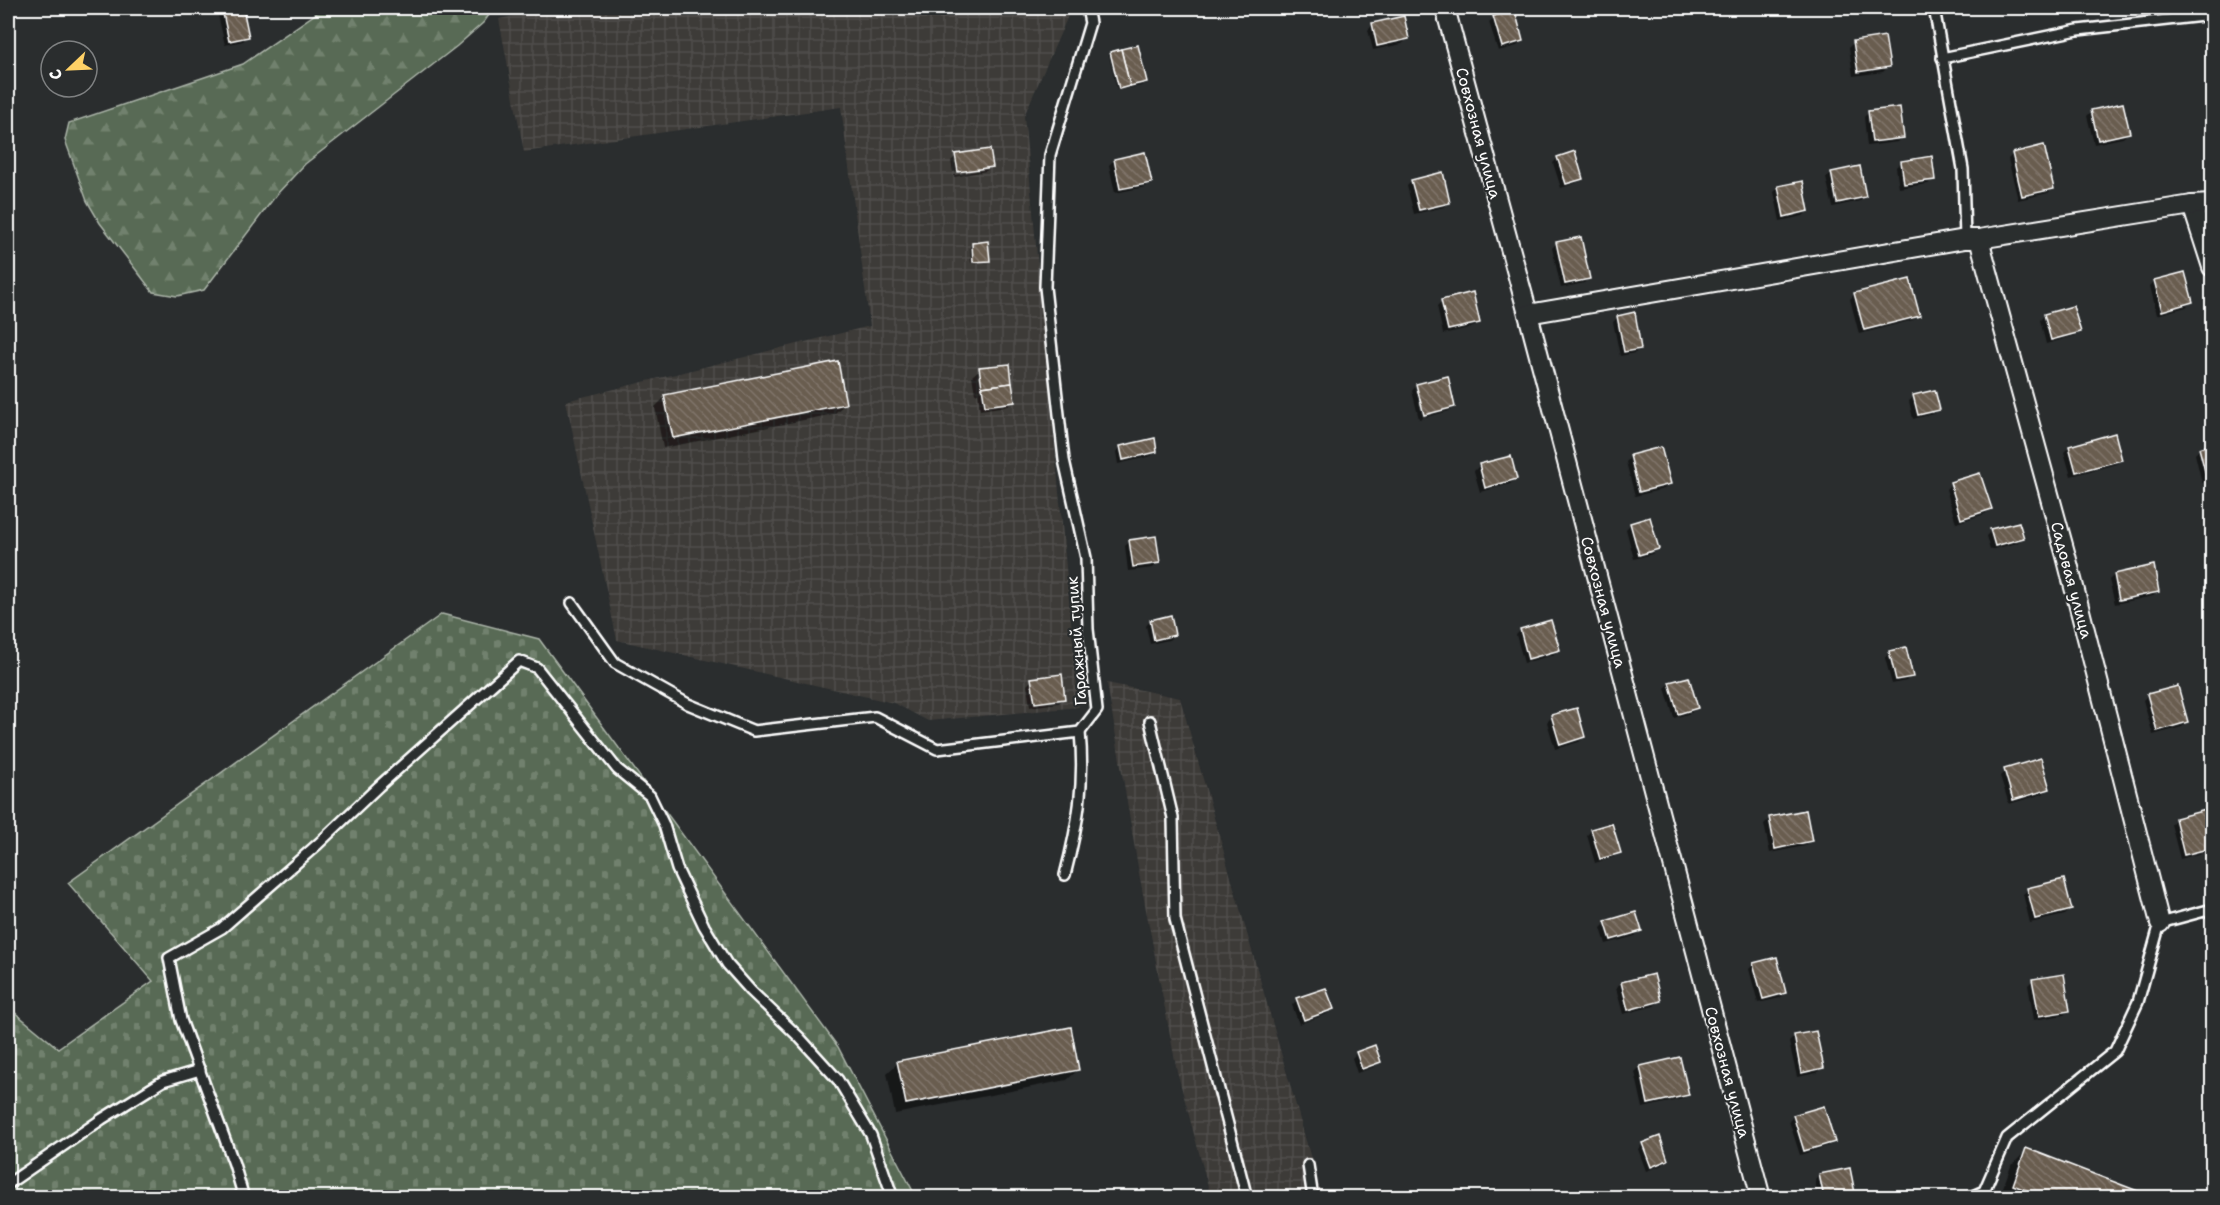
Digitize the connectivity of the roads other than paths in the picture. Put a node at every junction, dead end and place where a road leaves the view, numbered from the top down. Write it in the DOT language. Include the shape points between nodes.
graph roads {
  1 [pos="1087,8"];
  2 [pos="1445,8"];
  3 [pos="1934,8"];
  4 [pos="2212,15"];
  5 [pos="1942,58"];
  6 [pos="2192,204"];
  7 [pos="2212,204"];
  8 [pos="1972,239"];
  9 [pos="2212,267"];
  10 [pos="1528,314"];
  11 [pos="572,603"];
  12 [pos="1150,721"];
  13 [pos="1080,732"];
  14 [pos="1065,875"];
  15 [pos="2212,909"];
  16 [pos="2160,923"];
  17 [pos="200,1070"];
  18 [pos="1308,1165"];
  19 [pos="8,1184"];
  20 [pos="1984,1191"];
  21 [pos="244,1197"];
  22 [pos="893,1197"];
  23 [pos="1247,1197"];
  24 [pos="1313,1197"];
  25 [pos="1761,1197"];
  26 [pos="1968,1197"];
  27 [pos="1997,1197"];
  1 -- 13 [label="lane, Гаражный тупик" via="1090,23 1050,155 1045,287 1064,460 1086,558 1088,629 1097,710"];
  2 -- 10 [label="street, Совхозная улица"];
  3 -- 5 [label="lane"];
  4 -- 5 [label="lane" via="2078,30"];
  5 -- 8 [label="lane"];
  6 -- 7 [label="street"];
  6 -- 8 [label="street"];
  6 -- 9 [label="street"];
  8 -- 10 [label="street"];
  8 -- 16 [label="street, Садовая улица" via="2066,556"];
  10 -- 25 [label="street, Совхозная улица"];
  11 -- 13 [label="lane" via="615,663 688,704 754,731 875,717 937,750"];
  12 -- 23 [label="lane" via="1173,818 1175,919"];
  13 -- 14 [label="lane" via="1083,764 1078,825"];
  15 -- 16 [label="lane"];
  16 -- 20 [label="lane" via="2138,1002 2115,1051 2007,1138"];
  17 -- 19 [label="lane" via="163,1081"];
  17 -- 21 [label="lane"];
  17 -- 22 [label="lane" via="181,1020 169,958 222,928 519,661 537,668 617,769 650,796 664,825 677,869 727,964 838,1080 872,1135"];
  18 -- 24 [label="lane"];
  20 -- 26 [label="lane"];
  20 -- 27 [label="lane"];
}
